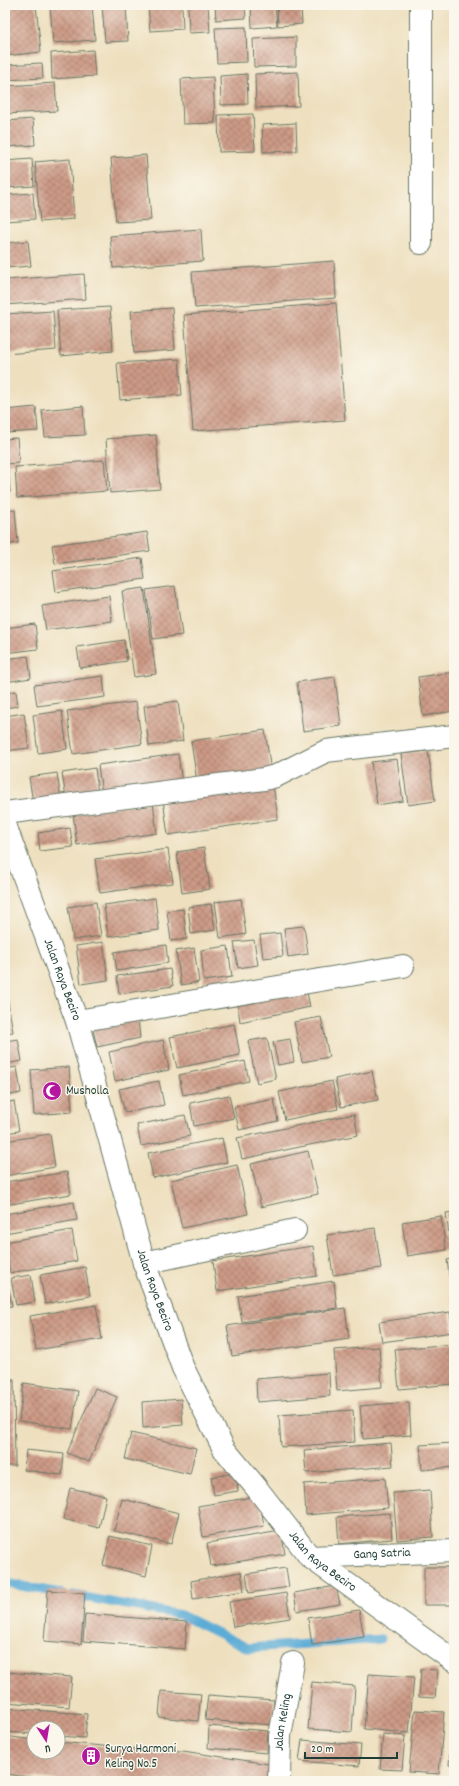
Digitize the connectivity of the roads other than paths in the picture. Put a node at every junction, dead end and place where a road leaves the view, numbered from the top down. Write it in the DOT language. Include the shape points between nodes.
graph roads {
  1 [pos="421,5"];
  2 [pos="421,243"];
  3 [pos="454,736"];
  4 [pos="5,813"];
  5 [pos="5,825"];
  6 [pos="10,852"];
  7 [pos="403,966"];
  8 [pos="77,1021"];
  9 [pos="295,1230"];
  10 [pos="144,1263"];
  11 [pos="454,1551"];
  12 [pos="310,1557"];
  13 [pos="454,1661"];
  14 [pos="293,1663"];
  15 [pos="279,1781"];
  1 -- 2 [label="street"];
  3 -- 4 [label="street" via="329,750 276,776 264,779"];
  5 -- 6 [label="street, Jalan Raya Beciro"];
  6 -- 8 [label="street, Jalan Raya Beciro"];
  7 -- 8 [label="street"];
  8 -- 10 [label="street, Jalan Raya Beciro"];
  9 -- 10 [label="street"];
  10 -- 12 [label="street, Jalan Raya Beciro" via="184,1368 224,1449"];
  11 -- 12 [label="street, Gang Satria"];
  12 -- 13 [label="street, Jalan Raya Beciro"];
  14 -- 15 [label="street, Jalan Keling" via="280,1736"];
}
